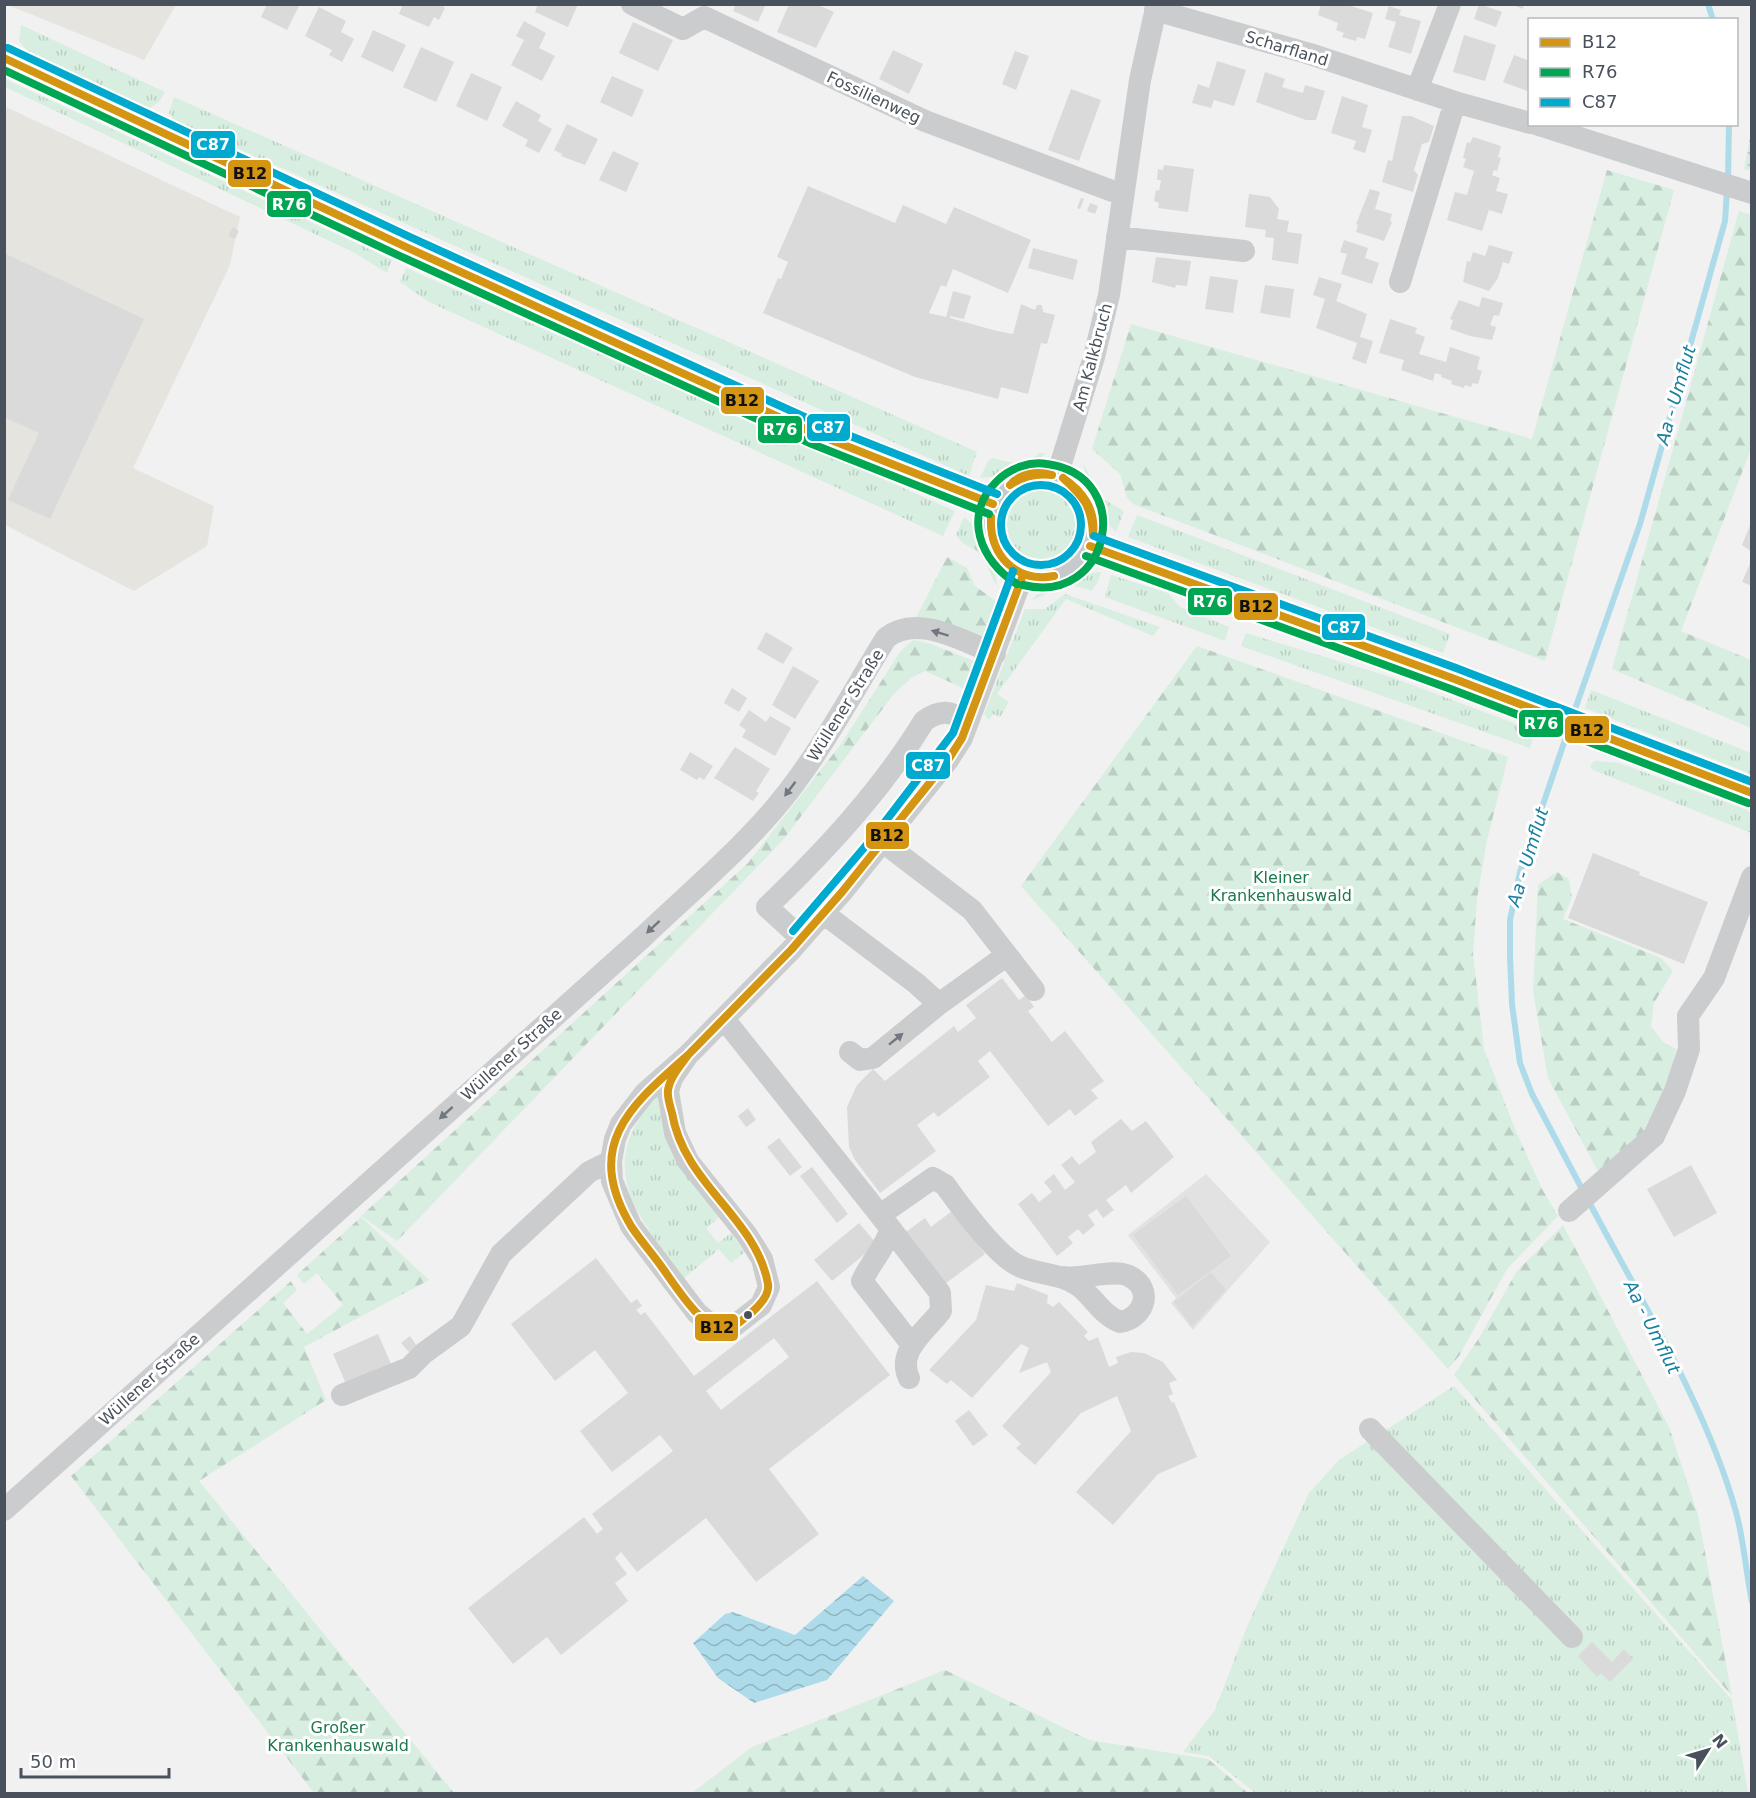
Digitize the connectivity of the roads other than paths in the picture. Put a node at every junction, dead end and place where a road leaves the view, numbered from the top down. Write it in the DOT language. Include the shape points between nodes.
graph roads {
  1 [pos="632,4"];
  2 [pos="1450,4"];
  3 [pos="1156,7"];
  4 [pos="4,58"];
  5 [pos="1417,90"];
  6 [pos="1455,102"];
  7 [pos="1528,122"];
  8 [pos="1542,126"];
  9 [pos="1744,190"];
  10 [pos="1123,195"];
  11 [pos="1117,237"];
  12 [pos="1244,251"];
  13 [pos="1400,282"];
  14 [pos="1057,476"];
  15 [pos="993,504"];
  16 [pos="1090,546"];
  17 [pos="1023,575"];
  18 [pos="995,654"];
  19 [pos="967,721"];
  20 [pos="1752,793"];
  21 [pos="883,842"];
  22 [pos="1752,877"];
  23 [pos="823,913"];
  24 [pos="801,938"];
  25 [pos="1007,955"];
  26 [pos="1034,990"];
  27 [pos="939,1004"];
  28 [pos="724,1019"];
  29 [pos="850,1052"];
  30 [pos="688,1055"];
  31 [pos="611,1161"];
  32 [pos="1572,1208"];
  33 [pos="886,1222"];
  34 [pos="1064,1277"];
  35 [pos="912,1346"];
  36 [pos="909,1378"];
  37 [pos="342,1395"];
  38 [pos="1370,1429"];
  39 [pos="4,1510"];
  40 [pos="1572,1637"];
  1 -- 10 [label="street, Fossilienweg" via="683,28 704,17 925,121"];
  2 -- 5 [label="street"];
  3 -- 5 [label="street, Scharfland"];
  3 -- 10 [label="street, Am Kalkbruch" via="1140,80"];
  4 -- 15 [label="main road" via="805,429"];
  5 -- 6 [label="street, Scharfland"];
  6 -- 7 [label="street, Scharfland"];
  6 -- 13 [label="street"];
  8 -- 9 [label="street"];
  10 -- 11 [label="street, Am Kalkbruch"];
  11 -- 12 [label="street"];
  11 -- 14 [label="street, Am Kalkbruch" via="1109,295 1094,357"];
  14 -- 15 [label="main road" via="1045,473 1021,478 1001,492"];
  14 -- 16 [label="main road" via="1086,498 1093,514"];
  15 -- 17 [label="main road" via="990,539 997,555"];
  16 -- 17 [label="main road" via="1081,560 1055,577"];
  16 -- 20 [label="main road"];
  17 -- 18 [label="street"];
  18 -- 19 [label="street"];
  18 -- 39 [label="street, Wüllener Straße, one-way" via="918,628 896,630 886,638 843,712 793,785 727,858"];
  19 -- 21 [label="street" via="948,760"];
  19 -- 24 [label="street" via="952,712 941,711 924,721 848,822 767,907"];
  21 -- 23 [label="street"];
  21 -- 25 [label="street" via="972,910"];
  22 -- 32 [label="street" via="1714,978 1688,1016 1689,1049 1654,1136"];
  23 -- 24 [label="street"];
  23 -- 27 [label="street"];
  24 -- 28 [label="street"];
  25 -- 26 [label="street"];
  25 -- 27 [label="street"];
  29 -- 27 [label="street, one-way" via="860,1060 873,1058"];
  28 -- 30 [label="street"];
  28 -- 33 [label="street"];
  30 -- 31 [label="street" via="630,1110 615,1139"];
  30 -- 31 [label="street" via="668,1091 675,1133 688,1161 762,1258 769,1287 761,1305 724,1329 714,1327 697,1313 631,1226 612,1181"];
  31 -- 37 [label="street" via="589,1172 501,1254 461,1326 409,1368"];
  33 -- 34 [label="street" via="933,1178 945,1185 1000,1255 1020,1267"];
  33 -- 35 [label="street" via="885,1247 862,1281"];
  33 -- 35 [label="street" via="940,1293 941,1311"];
  35 -- 36 [label="street" via="904,1367"];
  38 -- 40 [label="street"];
}
